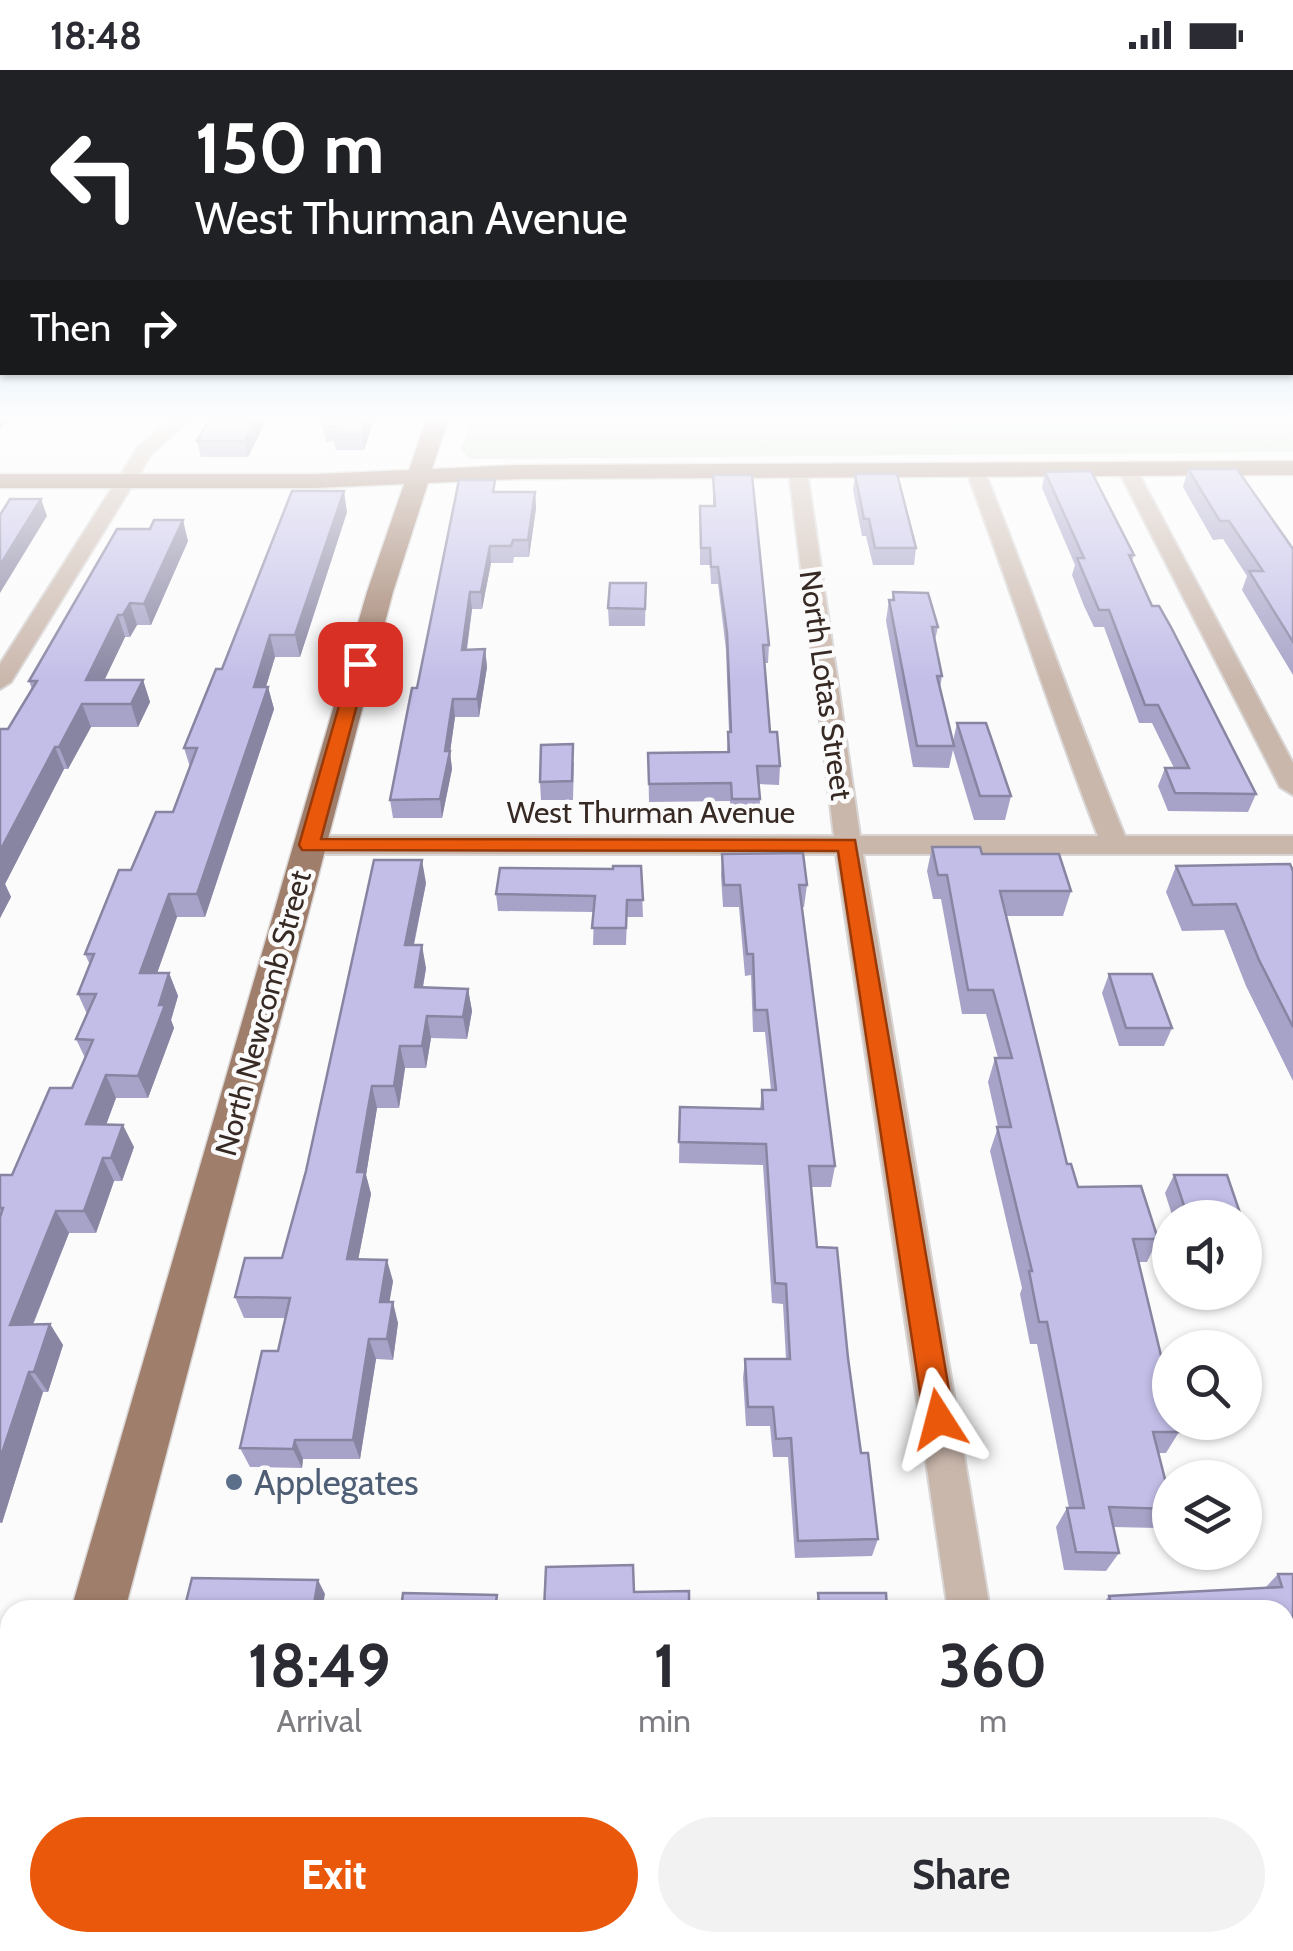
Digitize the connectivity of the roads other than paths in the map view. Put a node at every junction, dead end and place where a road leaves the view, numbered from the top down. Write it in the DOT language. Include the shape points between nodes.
graph roads {
  1 [pos="109,508"];
  2 [pos="406,508"];
  3 [pos="803,508"];
  4 [pos="990,508"];
  5 [pos="1147,508"];
  6 [pos="0,682"];
  7 [pos="1293,787"];
  8 [pos="309,845"];
  9 [pos="848,845"];
  10 [pos="1115,845"];
  11 [pos="1293,845"];
  12 [pos="101,1600"];
  13 [pos="967,1600"];
  1 -- 6 [label="street"];
  2 -- 8 [label="main road, North Newcomb Street"];
  3 -- 9 [label="street, North Lotas Street"];
  4 -- 10 [label="street"];
  5 -- 7 [label="street"];
  8 -- 9 [label="street, West Thurman Avenue"];
  8 -- 12 [label="main road, North Newcomb Street"];
  9 -- 10 [label="street, West Thurman Avenue"];
  9 -- 13 [label="street, North Lotas Street"];
  10 -- 11 [label="street, West Thurman Avenue"];
}
